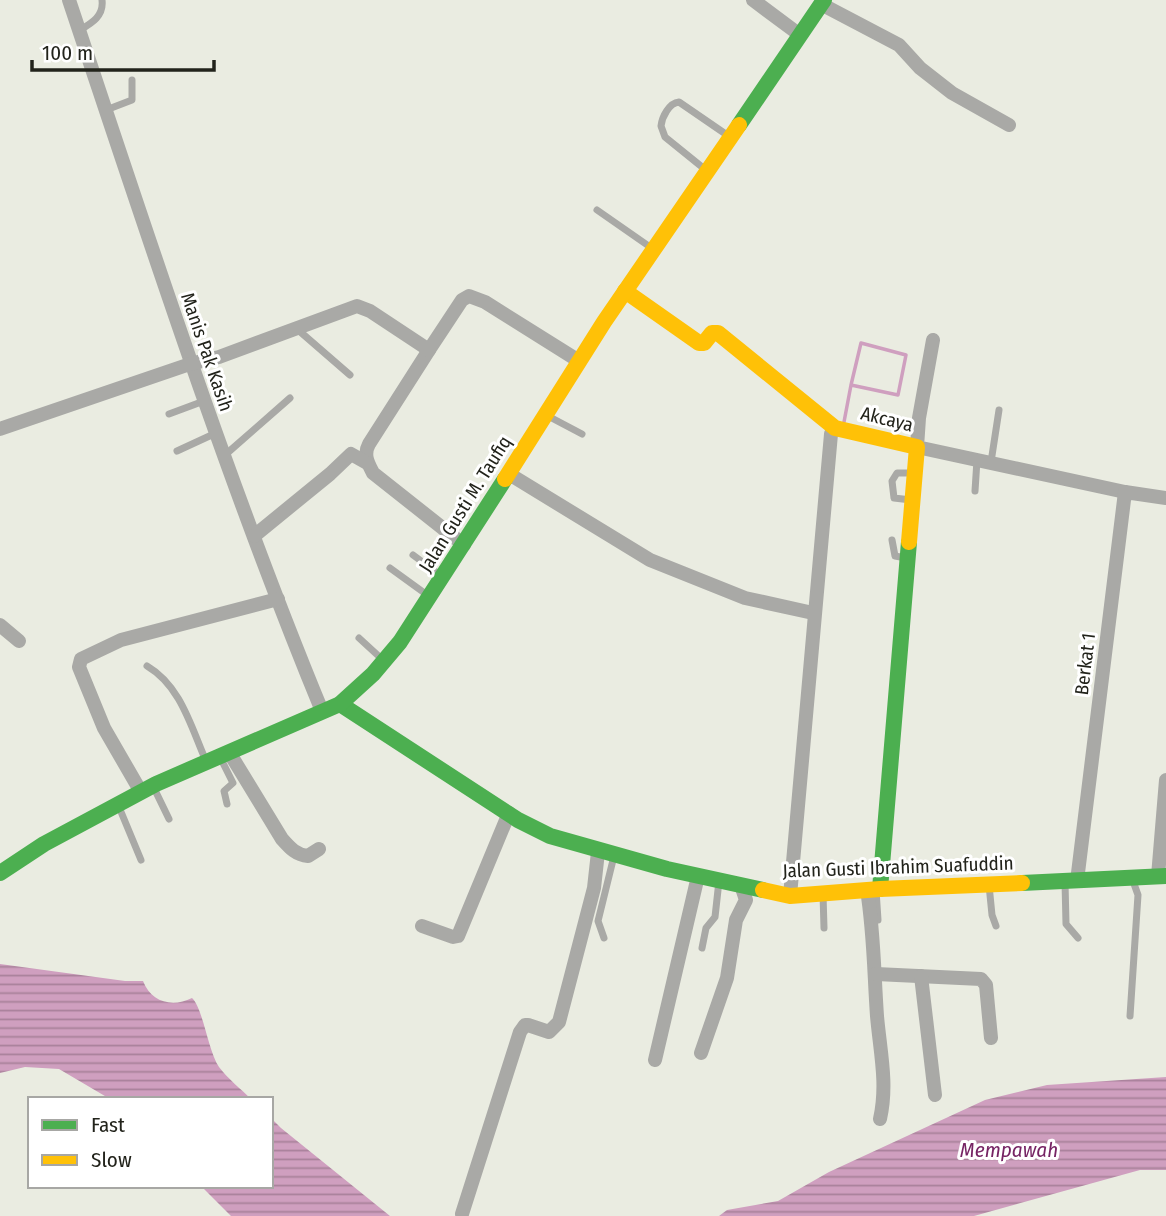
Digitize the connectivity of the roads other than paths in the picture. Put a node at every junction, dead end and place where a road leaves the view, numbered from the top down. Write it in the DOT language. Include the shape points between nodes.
graph roads {
  1 [pos="69,0"];
  2 [pos="102,0"];
  3 [pos="753,0"];
  4 [pos="823,2"];
  5 [pos="79,31"];
  6 [pos="800,35"];
  7 [pos="132,80"];
  8 [pos="106,110"];
  9 [pos="1009,125"];
  10 [pos="730,137"];
  11 [pos="707,171"];
  12 [pos="597,210"];
  13 [pos="653,249"];
  14 [pos="625,291"];
  15 [pos="296,328"];
  16 [pos="933,340"];
  17 [pos="429,350"];
  18 [pos="579,361"];
  19 [pos="190,364"];
  20 [pos="350,375"];
  21 [pos="290,398"];
  22 [pos="204,401"];
  23 [pos="999,410"];
  24 [pos="169,414"];
  25 [pos="545,415"];
  26 [pos="835,428"];
  27 [pos="0,429"];
  28 [pos="216,433"];
  29 [pos="582,434"];
  30 [pos="917,446"];
  31 [pos="177,452"];
  32 [pos="224,456"];
  33 [pos="984,461"];
  34 [pos="367,463"];
  35 [pos="509,474"];
  36 [pos="975,491"];
  37 [pos="1125,492"];
  38 [pos="1166,498"];
  39 [pos="254,536"];
  40 [pos="892,540"];
  41 [pos="464,545"];
  42 [pos="413,555"];
  43 [pos="907,558"];
  44 [pos="390,568"];
  45 [pos="444,577"];
  46 [pos="431,597"];
  47 [pos="278,599"];
  48 [pos="813,613"];
  49 [pos="0,625"];
  50 [pos="359,638"];
  51 [pos="19,641"];
  52 [pos="384,662"];
  53 [pos="148,666"];
  54 [pos="340,704"];
  55 [pos="322,712"];
  56 [pos="218,757"];
  57 [pos="1166,780"];
  58 [pos="147,789"];
  59 [pos="118,803"];
  60 [pos="227,804"];
  61 [pos="509,813"];
  62 [pos="169,819"];
  63 [pos="319,849"];
  64 [pos="606,854"];
  65 [pos="141,860"];
  66 [pos="0,873"];
  67 [pos="698,876"];
  68 [pos="1162,876"];
  69 [pos="1130,878"];
  70 [pos="719,881"];
  71 [pos="1071,881"];
  72 [pos="741,885"];
  73 [pos="989,885"];
  74 [pos="874,890"];
  75 [pos="823,893"];
  76 [pos="790,896"];
  77 [pos="422,926"];
  78 [pos="996,926"];
  79 [pos="824,928"];
  80 [pos="604,938"];
  81 [pos="1078,938"];
  82 [pos="879,946"];
  83 [pos="702,948"];
  84 [pos="876,974"];
  85 [pos="921,976"];
  86 [pos="1130,1016"];
  87 [pos="990,1038"];
  88 [pos="701,1053"];
  89 [pos="655,1060"];
  90 [pos="935,1095"];
  91 [pos="880,1119"];
  92 [pos="462,1214"];
  1 -- 5 [label="street, Manis Pak Kasih"];
  2 -- 5 [label="lane" via="95,22"];
  3 -- 6 [label="street"];
  4 -- 6 [label="street, Jalan Gusti M. Taufiq"];
  4 -- 9 [label="street" via="899,45 952,93"];
  5 -- 8 [label="street, Manis Pak Kasih"];
  6 -- 10 [label="street, Jalan Gusti M. Taufiq"];
  7 -- 8 [label="lane" via="132,100"];
  8 -- 19 [label="street, Manis Pak Kasih"];
  10 -- 11 [label="street, Jalan Gusti M. Taufiq"];
  10 -- 11 [label="lane" via="679,102 666,113 661,126 666,137"];
  11 -- 13 [label="street, Jalan Gusti M. Taufiq"];
  12 -- 13 [label="lane"];
  13 -- 14 [label="street, Jalan Gusti M. Taufiq"];
  14 -- 18 [label="street, Jalan Gusti M. Taufiq"];
  14 -- 26 [label="street" via="699,343 718,333"];
  15 -- 17 [label="street" via="357,306"];
  15 -- 19 [label="street"];
  15 -- 20 [label="lane"];
  16 -- 30 [label="street"];
  17 -- 18 [label="street" via="469,296"];
  17 -- 34 [label="street" via="365,450"];
  18 -- 25 [label="street, Jalan Gusti M. Taufiq"];
  19 -- 22 [label="street, Manis Pak Kasih"];
  19 -- 27 [label="street"];
  21 -- 32 [label="lane"];
  22 -- 24 [label="lane"];
  22 -- 28 [label="street, Manis Pak Kasih"];
  23 -- 33 [label="lane"];
  25 -- 29 [label="lane"];
  25 -- 35 [label="street, Jalan Gusti M. Taufiq"];
  26 -- 30 [label="street, Akcaya"];
  26 -- 48 [label="street, Akcaya"];
  28 -- 31 [label="lane"];
  28 -- 32 [label="street, Manis Pak Kasih"];
  30 -- 33 [label="street"];
  30 -- 43 [label="street, Akcaya"];
  32 -- 39 [label="street, Manis Pak Kasih"];
  33 -- 36 [label="lane"];
  33 -- 37 [label="street"];
  34 -- 39 [label="street" via="351,454"];
  34 -- 41 [label="street" via="373,473"];
  35 -- 41 [label="street, Jalan Gusti M. Taufiq"];
  35 -- 48 [label="street" via="650,560 745,598"];
  37 -- 38 [label="street"];
  37 -- 71 [label="street, Berkat 1"];
  39 -- 47 [label="street, Manis Pak Kasih"];
  40 -- 43 [label="lane" via="895,556"];
  41 -- 45 [label="street, Jalan Gusti M. Taufiq"];
  42 -- 45 [label="lane"];
  43 -- 74 [label="street, Akcaya"];
  44 -- 46 [label="lane"];
  45 -- 46 [label="street, Jalan Gusti M. Taufiq"];
  46 -- 52 [label="street, Jalan Gusti M. Taufiq"];
  47 -- 55 [label="street, Manis Pak Kasih"];
  47 -- 58 [label="street" via="121,640 81,659 79,667 104,728"];
  48 -- 76 [label="street, Akcaya"];
  49 -- 51 [label="street"];
  50 -- 52 [label="lane"];
  52 -- 54 [label="street, Jalan Gusti M. Taufiq"];
  53 -- 56 [label="lane" via="175,690"];
  54 -- 55 [label="street, Jalan Gusti M. Taufiq"];
  54 -- 61 [label="street, Jalan Gusti Ibrahim Suafuddin"];
  55 -- 56 [label="street, Jalan Gusti M. Taufiq"];
  56 -- 58 [label="street, Jalan Gusti M. Taufiq"];
  56 -- 60 [label="lane" via="233,783 224,790"];
  56 -- 63 [label="street" via="293,851 305,856"];
  57 -- 68 [label="street"];
  58 -- 59 [label="street, Jalan Gusti M. Taufiq"];
  58 -- 62 [label="lane"];
  59 -- 65 [label="lane"];
  59 -- 66 [label="street, Jalan Gusti M. Taufiq"];
  61 -- 64 [label="street, Jalan Gusti Ibrahim Suafuddin" via="551,836"];
  61 -- 77 [label="street" via="458,936"];
  64 -- 67 [label="street, Jalan Gusti Ibrahim Suafuddin"];
  64 -- 80 [label="lane" via="598,922"];
  64 -- 92 [label="street" via="559,1021 549,1032 528,1025 520,1032"];
  67 -- 70 [label="street, Jalan Gusti Ibrahim Suafuddin"];
  67 -- 89 [label="street"];
  68 -- 69 [label="street, Jalan Gusti Ibrahim Suafuddin"];
  69 -- 71 [label="street, Jalan Gusti Ibrahim Suafuddin"];
  69 -- 86 [label="lane" via="1138,889"];
  70 -- 72 [label="street, Jalan Gusti Ibrahim Suafuddin"];
  70 -- 83 [label="lane" via="715,917 706,928"];
  71 -- 73 [label="street, Jalan Gusti Ibrahim Suafuddin"];
  71 -- 81 [label="lane" via="1066,924"];
  72 -- 76 [label="street, Jalan Gusti Ibrahim Suafuddin"];
  72 -- 88 [label="street" via="746,900 736,920 727,978"];
  73 -- 74 [label="street, Jalan Gusti Ibrahim Suafuddin"];
  73 -- 78 [label="lane"];
  74 -- 75 [label="street, Jalan Gusti Ibrahim Suafuddin"];
  74 -- 82 [label="lane"];
  74 -- 84 [label="street"];
  75 -- 76 [label="street, Jalan Gusti Ibrahim Suafuddin"];
  75 -- 79 [label="lane"];
  84 -- 85 [label="street"];
  84 -- 91 [label="street" via="885,1087"];
  85 -- 87 [label="street" via="984,982"];
  85 -- 90 [label="street"];
}
